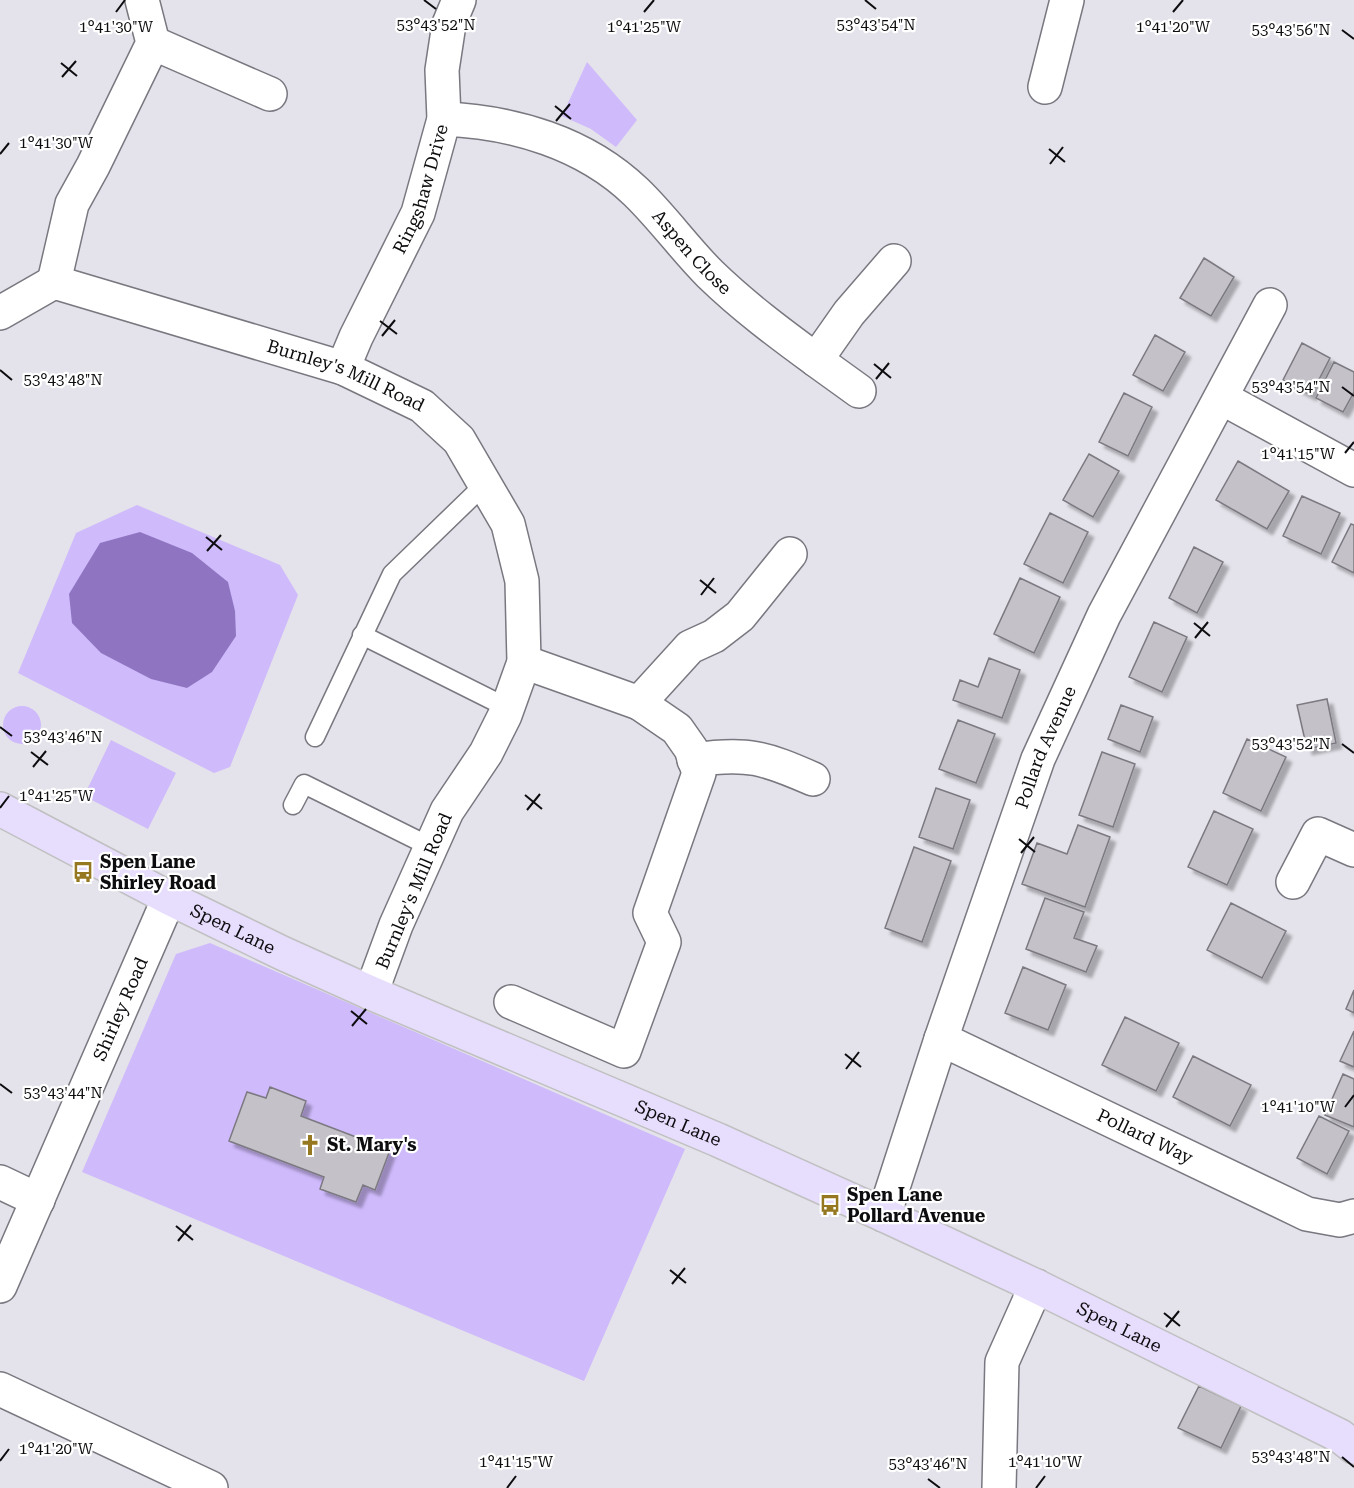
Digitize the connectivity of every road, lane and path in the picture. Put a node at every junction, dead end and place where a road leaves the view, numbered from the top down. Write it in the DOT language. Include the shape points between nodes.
graph roads {
  1 [pos="142,0"];
  2 [pos="459,0"];
  3 [pos="1067,0"];
  4 [pos="153,44"];
  5 [pos="1045,87"];
  6 [pos="270,94"];
  7 [pos="444,119"];
  8 [pos="894,261"];
  9 [pos="54,282"];
  10 [pos="1270,305"];
  11 [pos="0,313"];
  12 [pos="816,360"];
  13 [pos="343,368"];
  14 [pos="859,391"];
  15 [pos="1222,398"];
  16 [pos="1354,470"];
  17 [pos="486,483"];
  18 [pos="790,554"];
  19 [pos="363,635"];
  20 [pos="524,662"];
  21 [pos="639,703"];
  22 [pos="508,708"];
  23 [pos="315,737"];
  24 [pos="694,760"];
  25 [pos="813,779"];
  26 [pos="293,805"];
  27 [pos="0,810"];
  28 [pos="431,847"];
  29 [pos="1354,850"];
  30 [pos="1293,882"];
  31 [pos="169,898"];
  32 [pos="371,993"];
  33 [pos="510,1002"];
  34 [pos="941,1040"];
  35 [pos="0,1182"];
  36 [pos="38,1200"];
  37 [pos="884,1215"];
  38 [pos="1354,1216"];
  39 [pos="1036,1286"];
  40 [pos="0,1287"];
  41 [pos="0,1389"];
  42 [pos="1354,1447"];
  43 [pos="211,1488"];
  44 [pos="999,1488"];
  1 -- 4 [label="street"];
  2 -- 7 [label="street, Ringshaw Drive" via="449,24 442,70"];
  3 -- 5 [label="street"];
  4 -- 6 [label="street"];
  4 -- 9 [label="street" via="72,204"];
  7 -- 12 [label="street, Aspen Close" via="519,129 592,158 636,192 709,273 761,320"];
  7 -- 13 [label="street, Ringshaw Drive" via="418,213"];
  8 -- 12 [label="street" via="849,313"];
  9 -- 11 [label="street"];
  9 -- 13 [label="street, Burnley's Mill Road"];
  10 -- 15 [label="street, Pollard Avenue"];
  12 -- 14 [label="street, Aspen Close"];
  13 -- 17 [label="street, Burnley's Mill Road" via="422,406 459,440"];
  15 -- 16 [label="street"];
  15 -- 34 [label="street, Pollard Avenue" via="1104,615 1038,759"];
  17 -- 19 [label="lane" via="392,574"];
  17 -- 20 [label="street, Burnley's Mill Road" via="508,524 522,581"];
  18 -- 21 [label="street" via="740,616 714,636 690,647"];
  19 -- 22 [label="lane"];
  19 -- 23 [label="lane"];
  20 -- 21 [label="street"];
  20 -- 22 [label="street, Burnley's Mill Road"];
  21 -- 24 [label="street" via="677,729"];
  22 -- 28 [label="street, Burnley's Mill Road" via="486,753 447,811"];
  24 -- 25 [label="street" via="744,756 773,761"];
  24 -- 33 [label="street" via="699,773 650,913 664,942 624,1050"];
  26 -- 28 [label="lane" via="304,784"];
  27 -- 31 [label="main road, Spen Lane"];
  28 -- 32 [label="street, Burnley's Mill Road"];
  29 -- 30 [label="street" via="1318,834"];
  31 -- 32 [label="main road, Spen Lane"];
  31 -- 36 [label="street, Shirley Road"];
  32 -- 37 [label="main road, Spen Lane"];
  34 -- 37 [label="street, Pollard Avenue"];
  34 -- 38 [label="street, Pollard Way" via="1307,1214 1340,1220"];
  35 -- 36 [label="street"];
  36 -- 40 [label="street, Shirley Road"];
  37 -- 39 [label="main road, Spen Lane"];
  39 -- 42 [label="main road, Spen Lane" via="1340,1436"];
  39 -- 44 [label="street" via="1002,1362"];
  41 -- 43 [label="street"];
}
